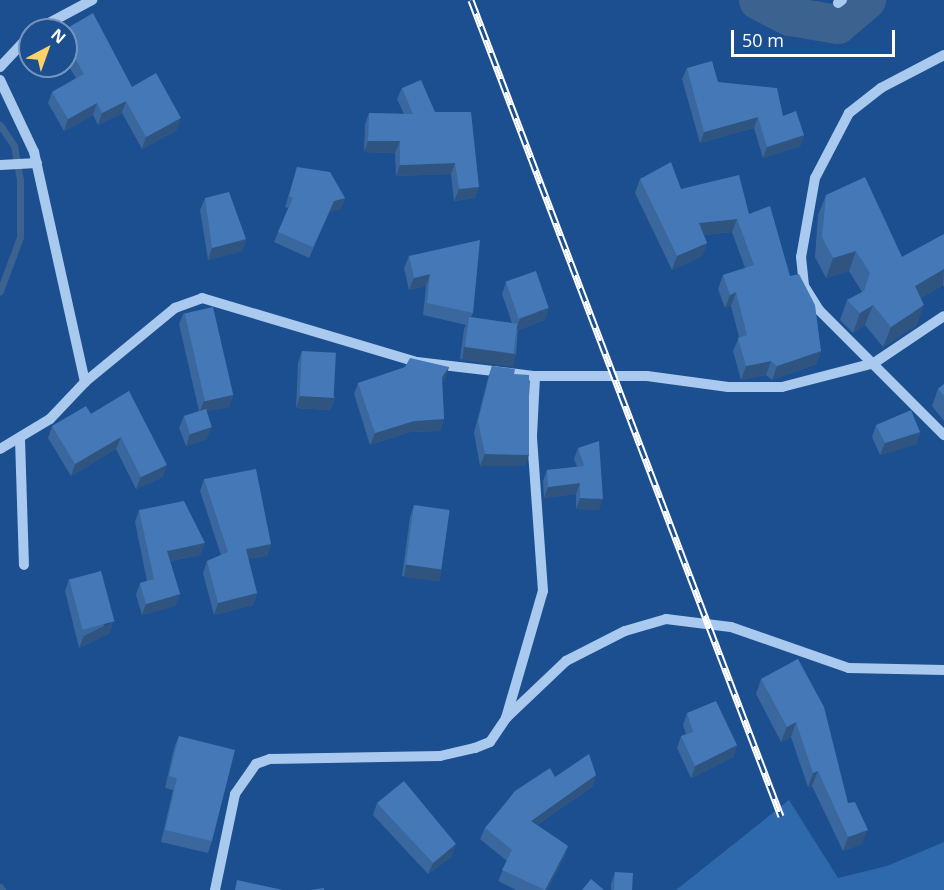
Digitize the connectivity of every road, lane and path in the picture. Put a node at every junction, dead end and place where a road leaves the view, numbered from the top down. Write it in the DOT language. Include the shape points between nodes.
graph roads {
  1 [pos="92,0"];
  2 [pos="58,18"];
  3 [pos="18,48"];
  4 [pos="944,55"];
  5 [pos="0,67"];
  6 [pos="0,80"];
  7 [pos="34,163"];
  8 [pos="0,165"];
  9 [pos="944,316"];
  10 [pos="874,363"];
  11 [pos="535,376"];
  12 [pos="85,382"];
  13 [pos="944,435"];
  14 [pos="20,439"];
  15 [pos="0,449"];
  16 [pos="24,565"];
  17 [pos="944,670"];
  18 [pos="506,718"];
  19 [pos="215,890"];
  1 -- 2 [label="street"];
  3 -- 5 [label="street"];
  4 -- 10 [label="street" via="881,88 849,113 815,178 803,229 804,286 819,310"];
  6 -- 7 [label="street"];
  7 -- 8 [label="street"];
  7 -- 12 [label="street"];
  9 -- 10 [label="street"];
  10 -- 11 [label="street" via="782,387 647,376"];
  10 -- 13 [label="street"];
  11 -- 12 [label="street" via="417,362 202,298 175,308"];
  11 -- 18 [label="street" via="532,436 543,591"];
  12 -- 14 [label="street" via="50,419"];
  14 -- 15 [label="street"];
  14 -- 16 [label="street"];
  17 -- 18 [label="street" via="839,666 731,627 666,619 625,631 566,661"];
  18 -- 19 [label="street" via="490,742 458,754 270,759 256,765 235,794"];
}
